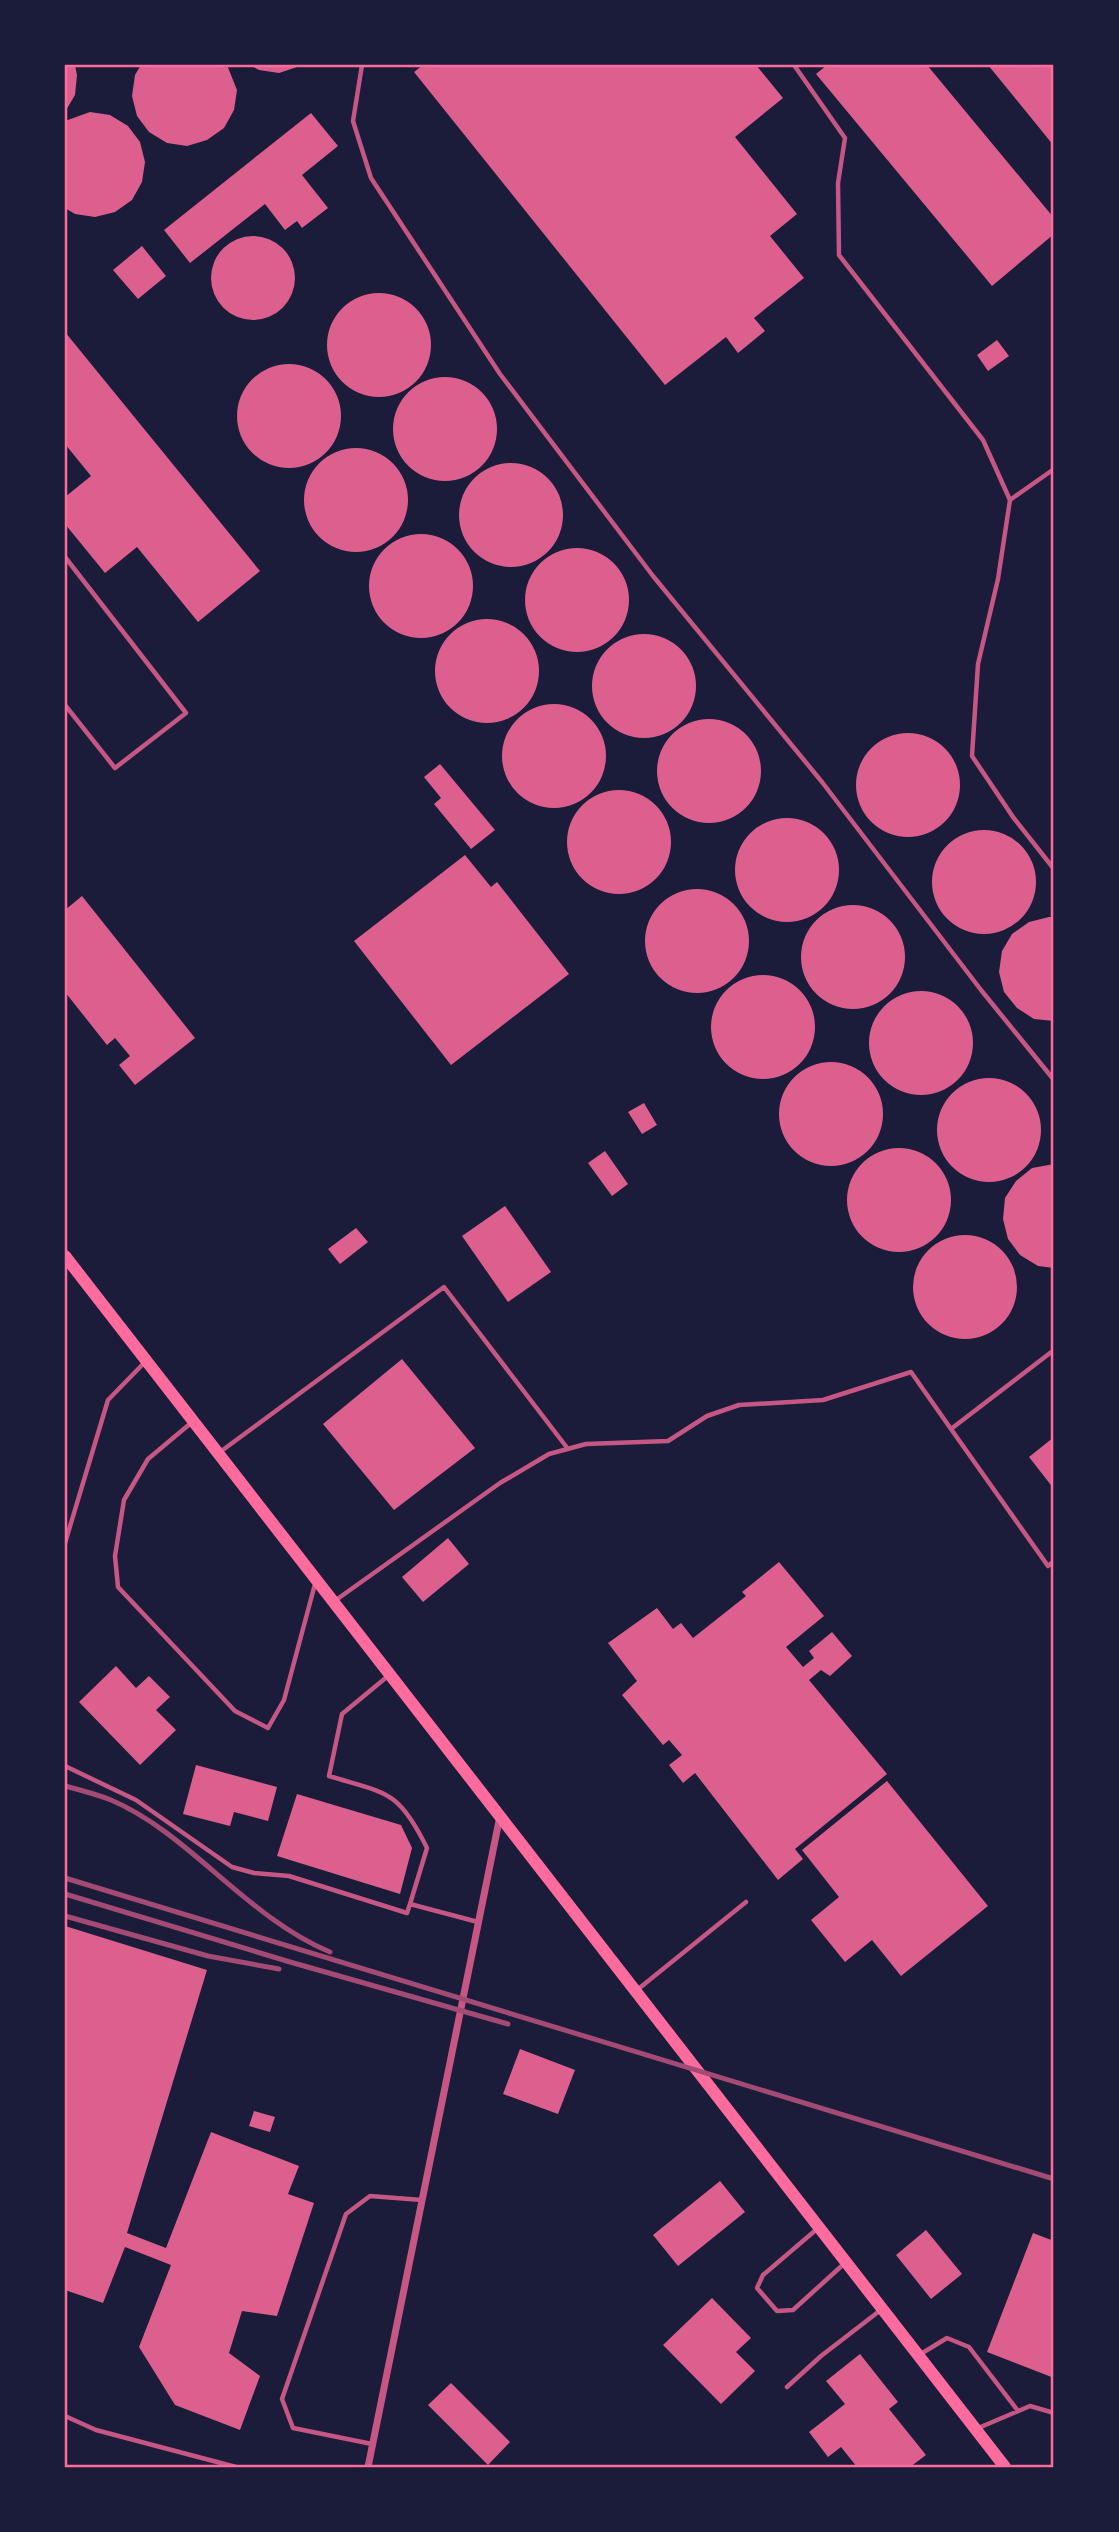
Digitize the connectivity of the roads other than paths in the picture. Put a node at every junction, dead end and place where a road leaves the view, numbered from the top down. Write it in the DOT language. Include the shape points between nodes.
graph roads {
  1 [pos="362,65"];
  2 [pos="794,65"];
  3 [pos="1054,469"];
  4 [pos="1010,500"];
  5 [pos="65,557"];
  6 [pos="65,705"];
  7 [pos="1054,869"];
  8 [pos="1054,1080"];
  9 [pos="65,1256"];
  10 [pos="1054,1350"];
  11 [pos="147,1360"];
  12 [pos="194,1420"];
  13 [pos="951,1429"];
  14 [pos="568,1449"];
  15 [pos="219,1452"];
  16 [pos="65,1543"];
  17 [pos="1054,1562"];
  18 [pos="317,1578"];
  19 [pos="335,1601"];
  20 [pos="391,1674"];
  21 [pos="65,1766"];
  22 [pos="500,1814"];
  23 [pos="746,1902"];
  24 [pos="410,1904"];
  25 [pos="478,1922"];
  26 [pos="636,1990"];
  27 [pos="422,2200"];
  28 [pos="819,2227"];
  29 [pos="846,2262"];
  30 [pos="883,2309"];
  31 [pos="919,2356"];
  32 [pos="787,2387"];
  33 [pos="1018,2411"];
  34 [pos="1054,2413"];
  35 [pos="65,2416"];
  36 [pos="975,2429"];
  37 [pos="372,2444"];
  38 [pos="236,2467"];
  39 [pos="368,2467"];
  40 [pos="1005,2467"];
  1 -- 8 [label="lane" via="354,121 371,178 500,374 653,576 822,782"];
  2 -- 4 [label="lane" via="845,138 838,183 839,255 983,440"];
  3 -- 4 [label="lane"];
  4 -- 7 [label="lane" via="978,664 972,755"];
  5 -- 6 [label="lane" via="186,713 115,768"];
  9 -- 11 [label="main road"];
  10 -- 13 [label="lane"];
  11 -- 12 [label="main road"];
  11 -- 16 [label="lane" via="108,1400"];
  12 -- 15 [label="main road"];
  12 -- 18 [label="lane" via="148,1459 124,1500 115,1556 118,1587 235,1711 268,1728 284,1700"];
  13 -- 14 [label="lane" via="911,1372 823,1400 739,1405 707,1416 668,1441 617,1441"];
  13 -- 17 [label="lane" via="1048,1566"];
  14 -- 15 [label="lane" via="444,1287"];
  14 -- 19 [label="lane" via="534,1461 500,1483"];
  15 -- 18 [label="main road"];
  18 -- 19 [label="main road"];
  19 -- 20 [label="main road"];
  20 -- 22 [label="main road"];
  20 -- 24 [label="lane" via="342,1714 329,1776 392,1795 413,1819 427,1848"];
  21 -- 24 [label="lane" via="136,1800 232,1867 289,1876 407,1913"];
  22 -- 25 [label="street"];
  22 -- 26 [label="main road"];
  23 -- 26 [label="lane"];
  24 -- 25 [label="lane"];
  25 -- 27 [label="street"];
  26 -- 28 [label="main road"];
  27 -- 37 [label="street"];
  27 -- 37 [label="lane" via="370,2196 346,2214 282,2399 293,2428"];
  28 -- 29 [label="main road"];
  28 -- 29 [label="lane" via="764,2276 757,2288 777,2311 793,2309"];
  29 -- 30 [label="main road"];
  30 -- 31 [label="main road"];
  30 -- 32 [label="lane"];
  31 -- 33 [label="lane" via="947,2338 969,2347"];
  31 -- 36 [label="main road"];
  33 -- 34 [label="lane" via="1030,2406"];
  33 -- 36 [label="lane"];
  35 -- 38 [label="lane" via="96,2430"];
  36 -- 40 [label="main road"];
  37 -- 39 [label="street"];
}
